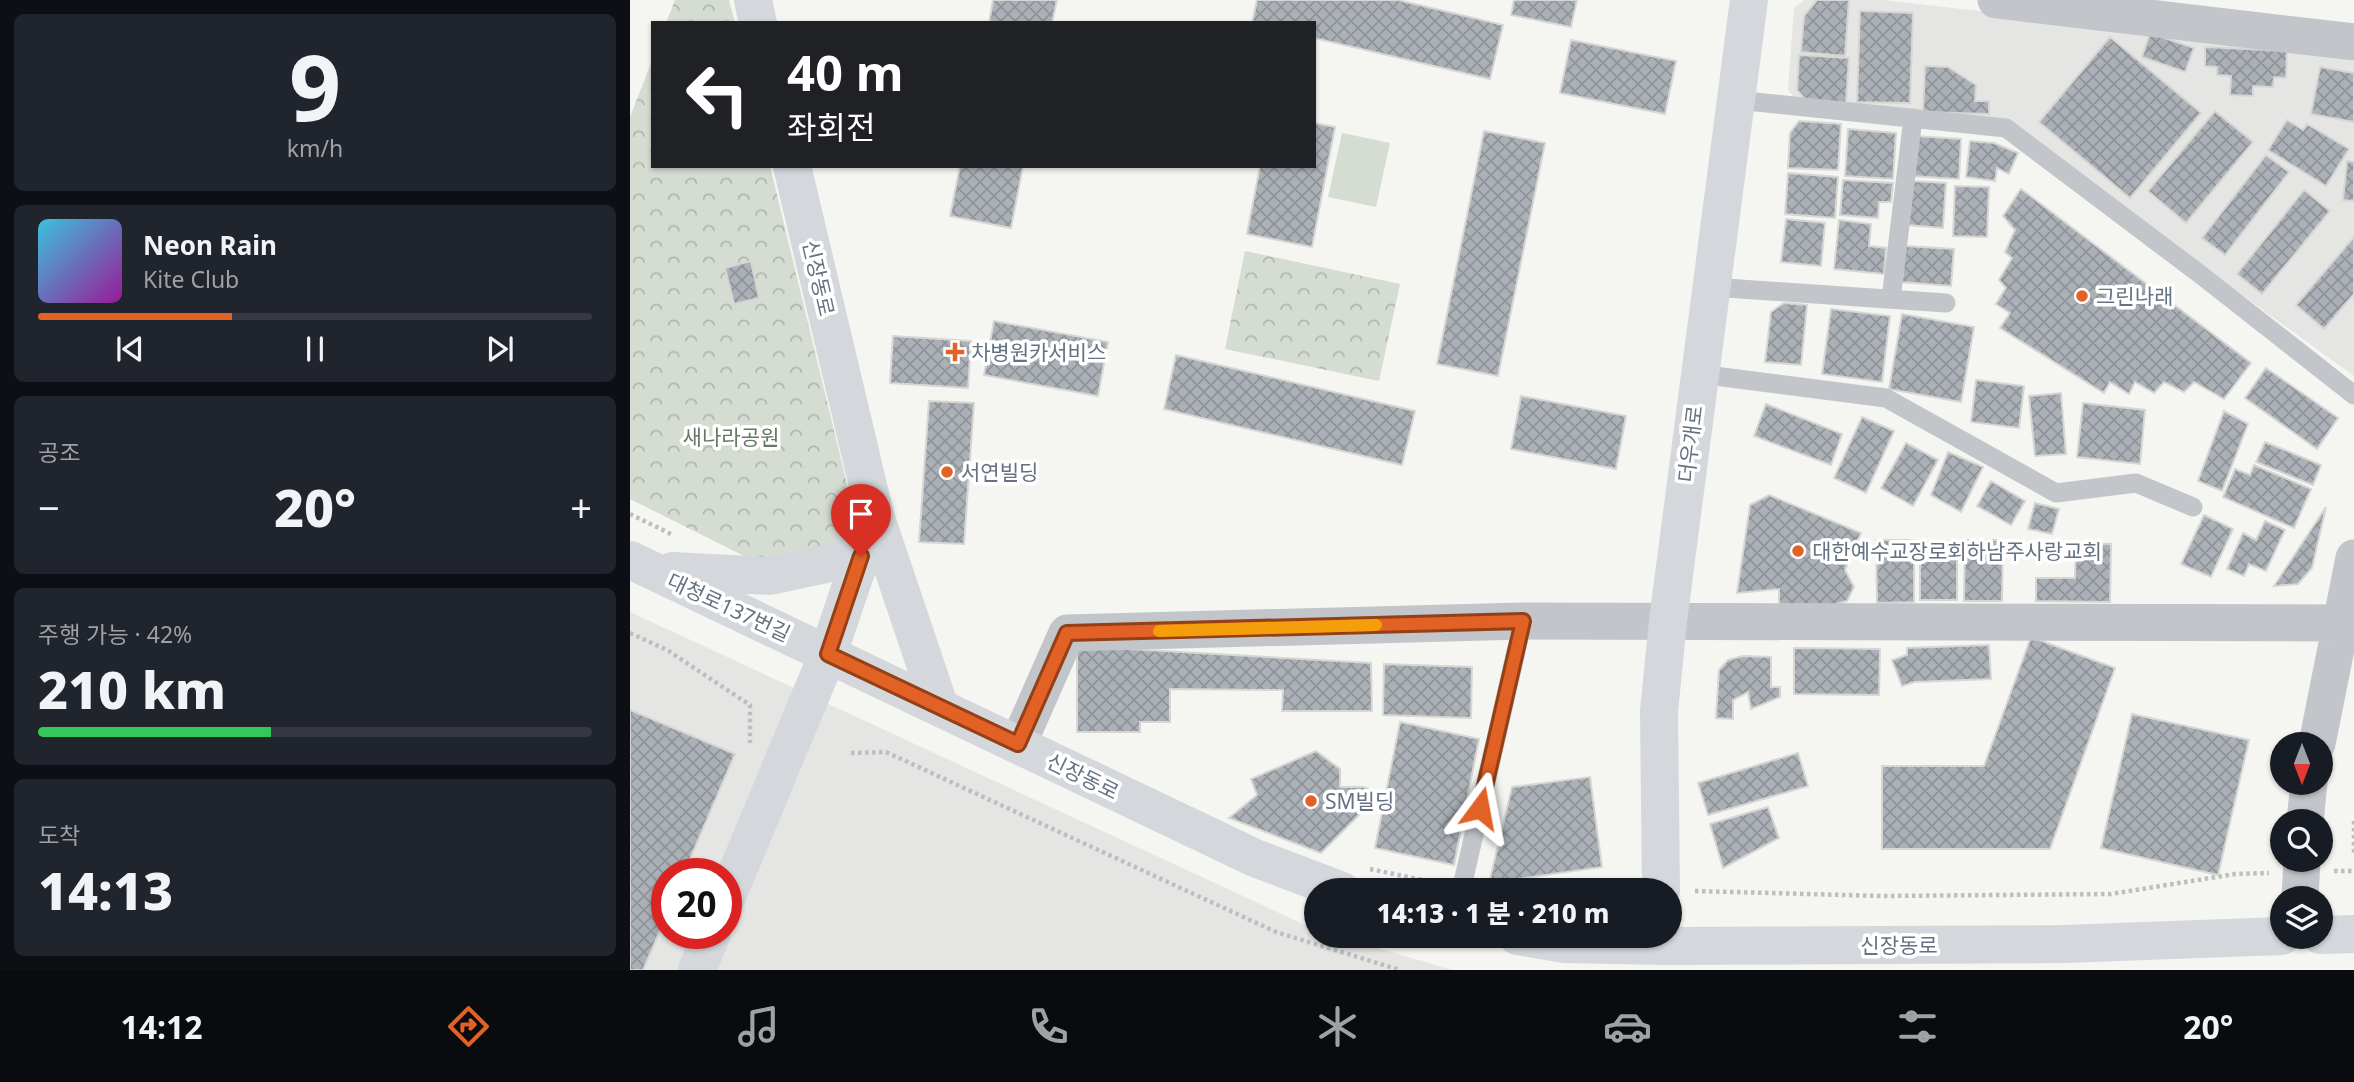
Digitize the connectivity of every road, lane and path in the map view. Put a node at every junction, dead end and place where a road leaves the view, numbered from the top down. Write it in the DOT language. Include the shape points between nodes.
graph roads {
  1 [pos="753,0"];
  2 [pos="1749,0"];
  3 [pos="1996,0"];
  4 [pos="758,21"];
  5 [pos="2354,42"];
  6 [pos="1737,100"];
  7 [pos="1913,118"];
  8 [pos="792,168"];
  9 [pos="1711,287"];
  10 [pos="1891,299"];
  11 [pos="1946,303"];
  12 [pos="1699,374"];
  13 [pos="2354,395"];
  14 [pos="2193,507"];
  15 [pos="875,515"];
  16 [pos="2354,558"];
  17 [pos="641,565"];
  18 [pos="1523,621"];
  19 [pos="1668,621"];
  20 [pos="2340,623"];
  21 [pos="630,633"];
  22 [pos="828,654"];
  23 [pos="940,708"];
  24 [pos="750,724"];
  25 [pos="2319,732"];
  26 [pos="1018,744"];
  27 [pos="851,753"];
  28 [pos="2354,821"];
  29 [pos="2353,855"];
  30 [pos="742,861"];
  31 [pos="2354,871"];
  32 [pos="2301,876"];
  33 [pos="1308,878"];
  34 [pos="1464,878"];
  35 [pos="1661,878"];
  36 [pos="1682,891"];
  37 [pos="2354,934"];
  38 [pos="2333,935"];
  39 [pos="2270,936"];
  40 [pos="1623,948"];
  41 [pos="706,949"];
  42 [pos="1666,951"];
  43 [pos="697,970"];
  44 [pos="1400,970"];
  1 -- 4 [label="street"];
  2 -- 6 [label="street, 더우개로"];
  3 -- 5 [label="street"];
  6 -- 7 [label="lane"];
  6 -- 9 [label="street, 더우개로"];
  7 -- 10 [label="lane"];
  7 -- 13 [label="lane" via="2006,128"];
  8 -- 15 [label="street, 신장동로"];
  9 -- 10 [label="lane"];
  9 -- 12 [label="street, 더우개로"];
  10 -- 11 [label="lane"];
  12 -- 14 [label="lane" via="1886,398 2056,493 2136,483"];
  12 -- 19 [label="street, 더우개로"];
  15 -- 17 [label="street" via="849,559 770,576"];
  15 -- 22 [label="street"];
  15 -- 23 [label="street, 신장동로"];
  16 -- 20 [label="street"];
  17 -- 22 [label="street, 대청로137번길"];
  18 -- 19 [label="street"];
  18 -- 26 [label="street" via="1067,633"];
  18 -- 34 [label="lane"];
  19 -- 20 [label="street"];
  19 -- 35 [label="street, 더우개로" via="1659,711"];
  20 -- 25 [label="street"];
  21 -- 24 [label="path" via="667,649 750,705"];
  22 -- 23 [label="street, 신장동로"];
  22 -- 30 [label="street"];
  23 -- 26 [label="street, 신장동로"];
  26 -- 33 [label="street, 신장동로" via="1255,858"];
  27 -- 44 [label="path" via="886,752 1276,932"];
  28 -- 29 [label="path"];
  31 -- 32 [label="path"];
  32 -- 36 [label="path" via="2235,874 2111,894 1882,896"];
  37 -- 38 [label="street"];
  39 -- 42 [label="street, 신장동로"];
  40 -- 42 [label="street, 신장동로"];
  41 -- 43 [label="street"];
}
